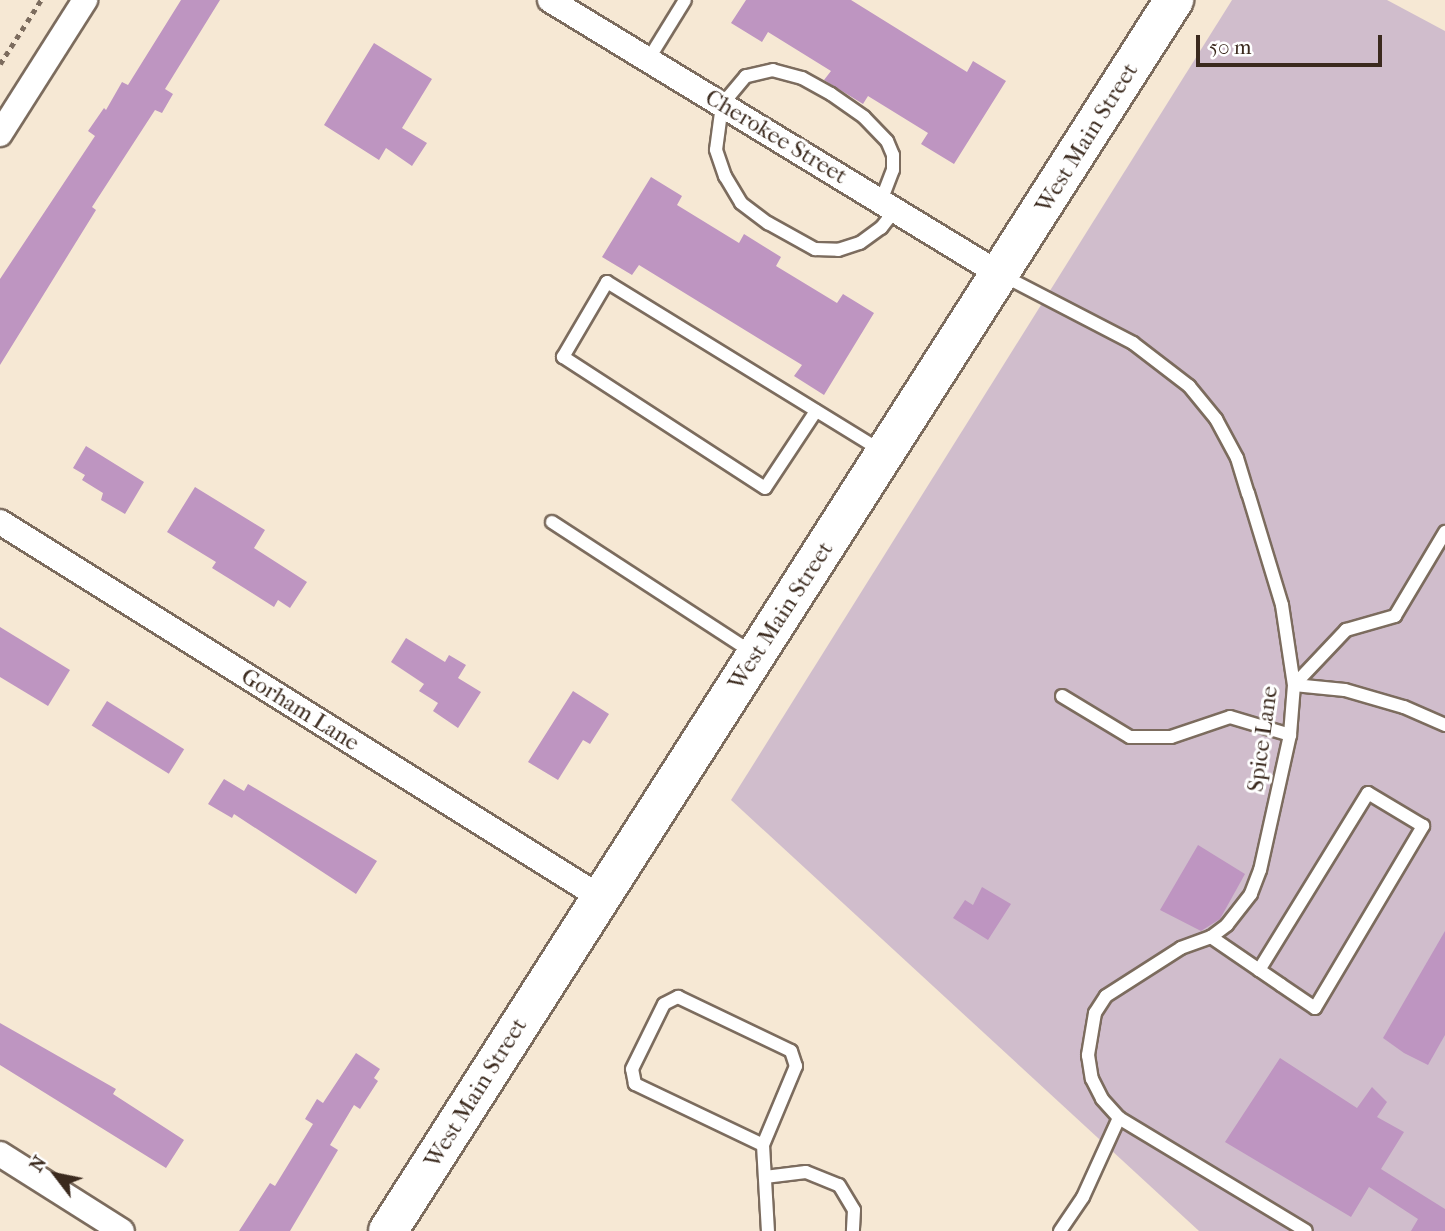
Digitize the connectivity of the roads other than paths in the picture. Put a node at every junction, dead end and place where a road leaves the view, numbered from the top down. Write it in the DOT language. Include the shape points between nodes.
graph roads {
  1 [pos="85,0"];
  2 [pos="550,0"];
  3 [pos="685,0"];
  4 [pos="1174,0"];
  5 [pos="648,60"];
  6 [pos="722,105"];
  7 [pos="0,134"];
  8 [pos="888,206"];
  9 [pos="1001,275"];
  10 [pos="816,411"];
  11 [pos="886,453"];
  12 [pos="0,522"];
  13 [pos="552,523"];
  14 [pos="1445,532"];
  15 [pos="756,655"];
  16 [pos="1294,685"];
  17 [pos="1062,696"];
  18 [pos="1445,724"];
  19 [pos="1290,735"];
  20 [pos="600,897"];
  21 [pos="1211,937"];
  22 [pos="1259,970"];
  23 [pos="1119,1118"];
  24 [pos="763,1145"];
  25 [pos="0,1154"];
  26 [pos="765,1177"];
  27 [pos="122,1231"];
  28 [pos="388,1231"];
  29 [pos="768,1231"];
  30 [pos="853,1231"];
  31 [pos="1060,1231"];
  32 [pos="1306,1231"];
  1 -- 7 [label="street"];
  2 -- 5 [label="street, Cherokee Street"];
  3 -- 5 [label="lane"];
  4 -- 9 [label="main road, West Main Street"];
  5 -- 6 [label="street, Cherokee Street"];
  6 -- 8 [label="street, Cherokee Street"];
  6 -- 8 [label="lane" via="746,76 773,70 802,78 831,94 864,117 887,141 893,155"];
  6 -- 8 [label="lane" via="716,150 725,176 741,204 768,223 815,249 838,250 860,243 881,228"];
  8 -- 9 [label="street, Cherokee Street"];
  9 -- 11 [label="main road, West Main Street"];
  9 -- 16 [label="lane, Spice Lane" via="1133,343 1189,386 1216,419 1237,458 1271,564"];
  10 -- 10 [label="lane" via="607,282 563,357 765,488"];
  10 -- 11 [label="lane"];
  11 -- 15 [label="main road, West Main Street"];
  12 -- 20 [label="street, Gorham Lane"];
  13 -- 15 [label="lane"];
  14 -- 16 [label="lane" via="1395,616 1346,630"];
  15 -- 20 [label="main road, West Main Street"];
  16 -- 18 [label="lane" via="1345,690"];
  16 -- 19 [label="lane, Spice Lane"];
  17 -- 19 [label="lane" via="1130,737 1171,737 1230,717"];
  19 -- 21 [label="lane, Spice Lane" via="1260,870 1239,911"];
  20 -- 28 [label="main road, West Main Street"];
  21 -- 22 [label="lane"];
  21 -- 23 [label="lane, Spice Lane" via="1181,948 1125,981 1106,996 1096,1013 1088,1055 1092,1079"];
  22 -- 22 [label="lane" via="1315,1008 1423,826 1368,793"];
  23 -- 31 [label="lane" via="1088,1187"];
  23 -- 32 [label="lane"];
  24 -- 24 [label="lane" via="635,1084 632,1069 664,1004 678,997 791,1051 796,1066"];
  24 -- 26 [label="lane"];
  25 -- 27 [label="street"];
  26 -- 29 [label="lane"];
  26 -- 30 [label="lane" via="806,1172 839,1185 854,1210"];
}
